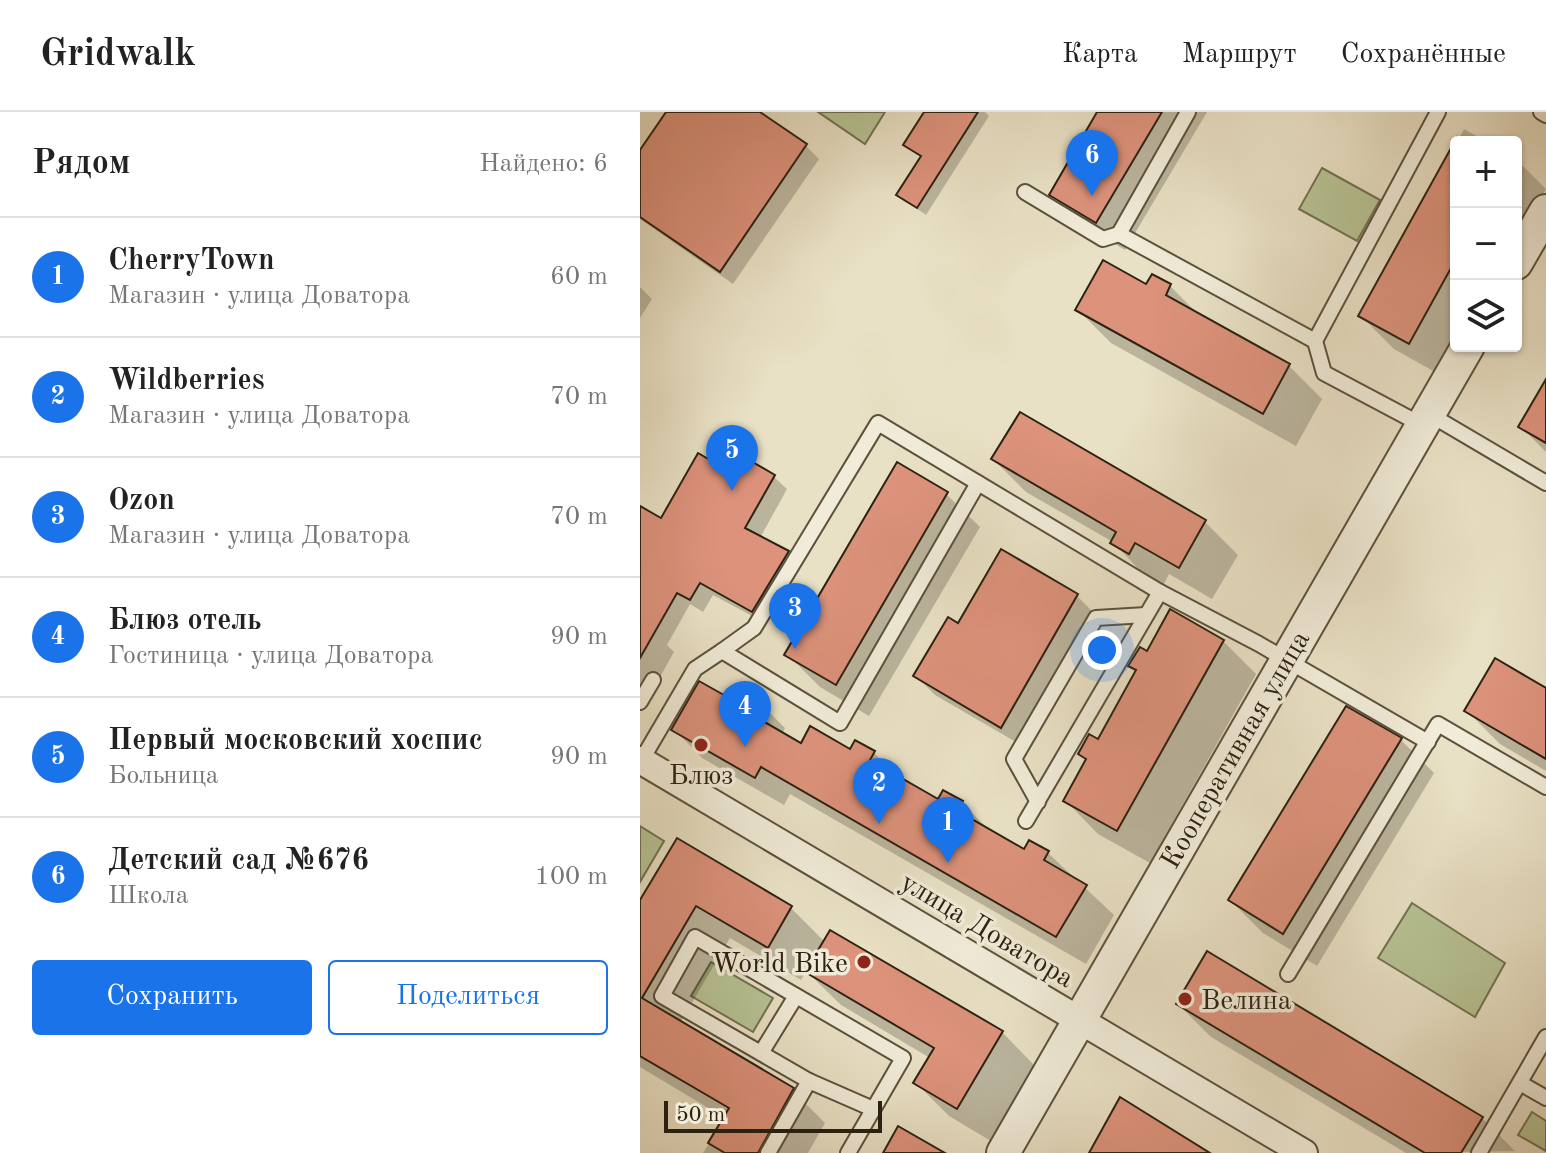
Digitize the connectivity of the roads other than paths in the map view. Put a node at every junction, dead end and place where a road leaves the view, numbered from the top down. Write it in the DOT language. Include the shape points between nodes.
graph roads {
  1 [pos="1188,112"];
  2 [pos="1438,112"];
  3 [pos="1025,192"];
  4 [pos="1546,211"];
  5 [pos="1119,234"];
  6 [pos="1522,253"];
  7 [pos="1315,341"];
  8 [pos="1464,352"];
  9 [pos="1425,419"];
  10 [pos="978,483"];
  11 [pos="1546,483"];
  12 [pos="1160,592"];
  13 [pos="1146,615"];
  14 [pos="722,651"];
  15 [pos="1286,659"];
  16 [pos="653,680"];
  17 [pos="640,702"];
  18 [pos="1428,742"];
  19 [pos="641,760"];
  20 [pos="1546,787"];
  21 [pos="1038,802"];
  22 [pos="1026,821"];
  23 [pos="1288,974"];
  24 [pos="796,996"];
  25 [pos="1078,1019"];
  26 [pos="1546,1037"];
  27 [pos="761,1053"];
  28 [pos="809,1081"];
  29 [pos="1520,1083"];
  30 [pos="1546,1098"];
  31 [pos="873,1109"];
  32 [pos="1290,1150"];
  33 [pos="768,1153"];
  34 [pos="848,1153"];
  35 [pos="1003,1153"];
  36 [pos="1479,1153"];
  1 -- 5 [label="lane"];
  2 -- 7 [label="lane"];
  3 -- 5 [label="lane" via="1103,239"];
  4 -- 6 [label="street"];
  5 -- 7 [label="lane"];
  7 -- 9 [label="lane" via="1324,373"];
  8 -- 9 [label="street, Кооперативная улица"];
  9 -- 11 [label="lane"];
  9 -- 15 [label="street, Кооперативная улица"];
  10 -- 12 [label="lane"];
  10 -- 14 [label="lane" via="878,423 754,628"];
  10 -- 14 [label="lane" via="840,723"];
  12 -- 13 [label="lane"];
  12 -- 15 [label="lane"];
  13 -- 21 [label="lane"];
  13 -- 21 [label="lane" via="1096,618 1014,759"];
  14 -- 19 [label="lane" via="695,669"];
  15 -- 18 [label="lane"];
  15 -- 25 [label="street, Кооперативная улица"];
  16 -- 17 [label="lane"];
  18 -- 20 [label="lane" via="1438,724"];
  18 -- 23 [label="lane"];
  19 -- 25 [label="street, улица Доватора"];
  21 -- 22 [label="lane"];
  24 -- 27 [label="lane"];
  24 -- 27 [label="lane" via="695,937 662,996"];
  24 -- 31 [label="lane" via="903,1058"];
  25 -- 32 [label="street, улица Доватора"];
  25 -- 35 [label="street, Кооперативная улица"];
  26 -- 29 [label="lane"];
  27 -- 28 [label="lane"];
  28 -- 31 [label="lane"];
  28 -- 33 [label="lane"];
  29 -- 30 [label="lane"];
  29 -- 36 [label="lane"];
  31 -- 34 [label="lane"];
}
